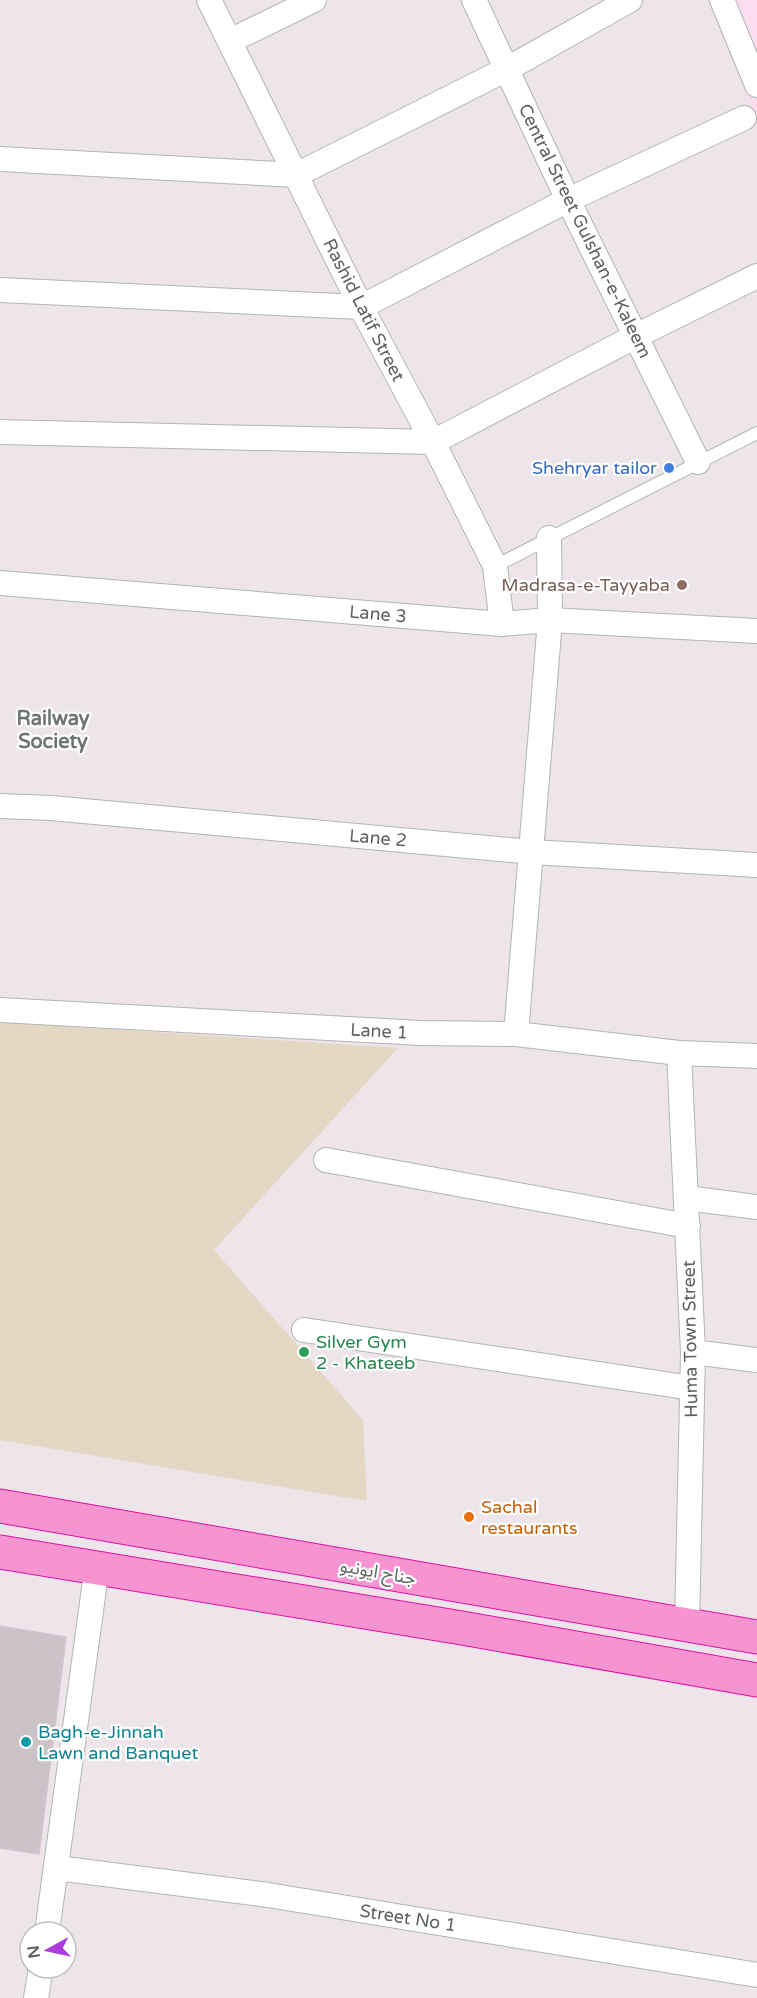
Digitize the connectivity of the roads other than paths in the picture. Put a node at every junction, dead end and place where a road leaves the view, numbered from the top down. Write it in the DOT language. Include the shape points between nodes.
graph roads {
  1 [pos="209,0"];
  2 [pos="314,0"];
  3 [pos="474,0"];
  4 [pos="630,0"];
  5 [pos="722,0"];
  6 [pos="230,41"];
  7 [pos="507,69"];
  8 [pos="757,85"];
  9 [pos="744,118"];
  10 [pos="0,159"];
  11 [pos="296,175"];
  12 [pos="568,200"];
  13 [pos="757,276"];
  14 [pos="0,290"];
  15 [pos="362,307"];
  16 [pos="636,336"];
  17 [pos="0,432"];
  18 [pos="757,432"];
  19 [pos="433,442"];
  20 [pos="698,462"];
  21 [pos="549,538"];
  22 [pos="495,566"];
  23 [pos="0,583"];
  24 [pos="550,620"];
  25 [pos="502,624"];
  26 [pos="757,631"];
  27 [pos="0,806"];
  28 [pos="532,852"];
  29 [pos="757,865"];
  30 [pos="0,1010"];
  31 [pos="516,1034"];
  32 [pos="679,1053"];
  33 [pos="757,1056"];
  34 [pos="326,1160"];
  35 [pos="687,1198"];
  36 [pos="757,1207"];
  37 [pos="688,1226"];
  38 [pos="304,1330"];
  39 [pos="693,1352"];
  40 [pos="757,1360"];
  41 [pos="692,1388"];
  42 [pos="0,1506"];
  43 [pos="0,1552"];
  44 [pos="97,1567"];
  45 [pos="687,1626"];
  46 [pos="757,1637"];
  47 [pos="757,1680"];
  48 [pos="57,1868"];
  49 [pos="49,1920"];
  50 [pos="757,1975"];
  51 [pos="39,1980"];
  52 [pos="36,1998"];
  1 -- 6 [label="street, Rashid Latif Street"];
  2 -- 6 [label="street"];
  3 -- 7 [label="street, Central Street Gulshan-e-Kaleem"];
  4 -- 7 [label="street"];
  5 -- 8 [label="street"];
  6 -- 11 [label="street, Rashid Latif Street"];
  7 -- 11 [label="street"];
  7 -- 12 [label="street, Central Street Gulshan-e-Kaleem"];
  9 -- 12 [label="street"];
  10 -- 11 [label="street"];
  11 -- 15 [label="street, Rashid Latif Street"];
  12 -- 15 [label="street"];
  12 -- 16 [label="street, Central Street Gulshan-e-Kaleem"];
  13 -- 16 [label="street"];
  14 -- 15 [label="street"];
  15 -- 19 [label="street, Rashid Latif Street"];
  16 -- 19 [label="street"];
  16 -- 20 [label="street, Central Street Gulshan-e-Kaleem"];
  17 -- 19 [label="street"];
  18 -- 20 [label="lane"];
  19 -- 22 [label="street, Rashid Latif Street"];
  20 -- 21 [label="lane"];
  21 -- 22 [label="lane"];
  21 -- 24 [label="street"];
  22 -- 25 [label="street, Rashid Latif Street"];
  23 -- 25 [label="street, Lane 3"];
  24 -- 25 [label="street, Lane 3"];
  24 -- 26 [label="street, Lane 3"];
  24 -- 28 [label="street"];
  27 -- 28 [label="street, Lane 2"];
  28 -- 29 [label="street, Lane 2"];
  28 -- 31 [label="street"];
  30 -- 31 [label="street, Lane 1" via="421,1033"];
  31 -- 32 [label="street, Lane 1"];
  32 -- 33 [label="street, Lane 1"];
  32 -- 35 [label="street, Huma Town Street"];
  34 -- 37 [label="street"];
  35 -- 36 [label="street"];
  35 -- 37 [label="street, Huma Town Street"];
  37 -- 39 [label="street, Huma Town Street"];
  38 -- 41 [label="street"];
  39 -- 40 [label="street"];
  39 -- 41 [label="street, Huma Town Street"];
  41 -- 45 [label="street, Huma Town Street"];
  42 -- 45 [label="highway, جناح ایونیو"];
  43 -- 44 [label="highway"];
  44 -- 47 [label="highway"];
  44 -- 48 [label="street"];
  45 -- 46 [label="highway, جناح ایونیو"];
  48 -- 49 [label="street"];
  48 -- 50 [label="street, Street No 1" via="268,1895"];
  51 -- 52 [label="street"];
}
